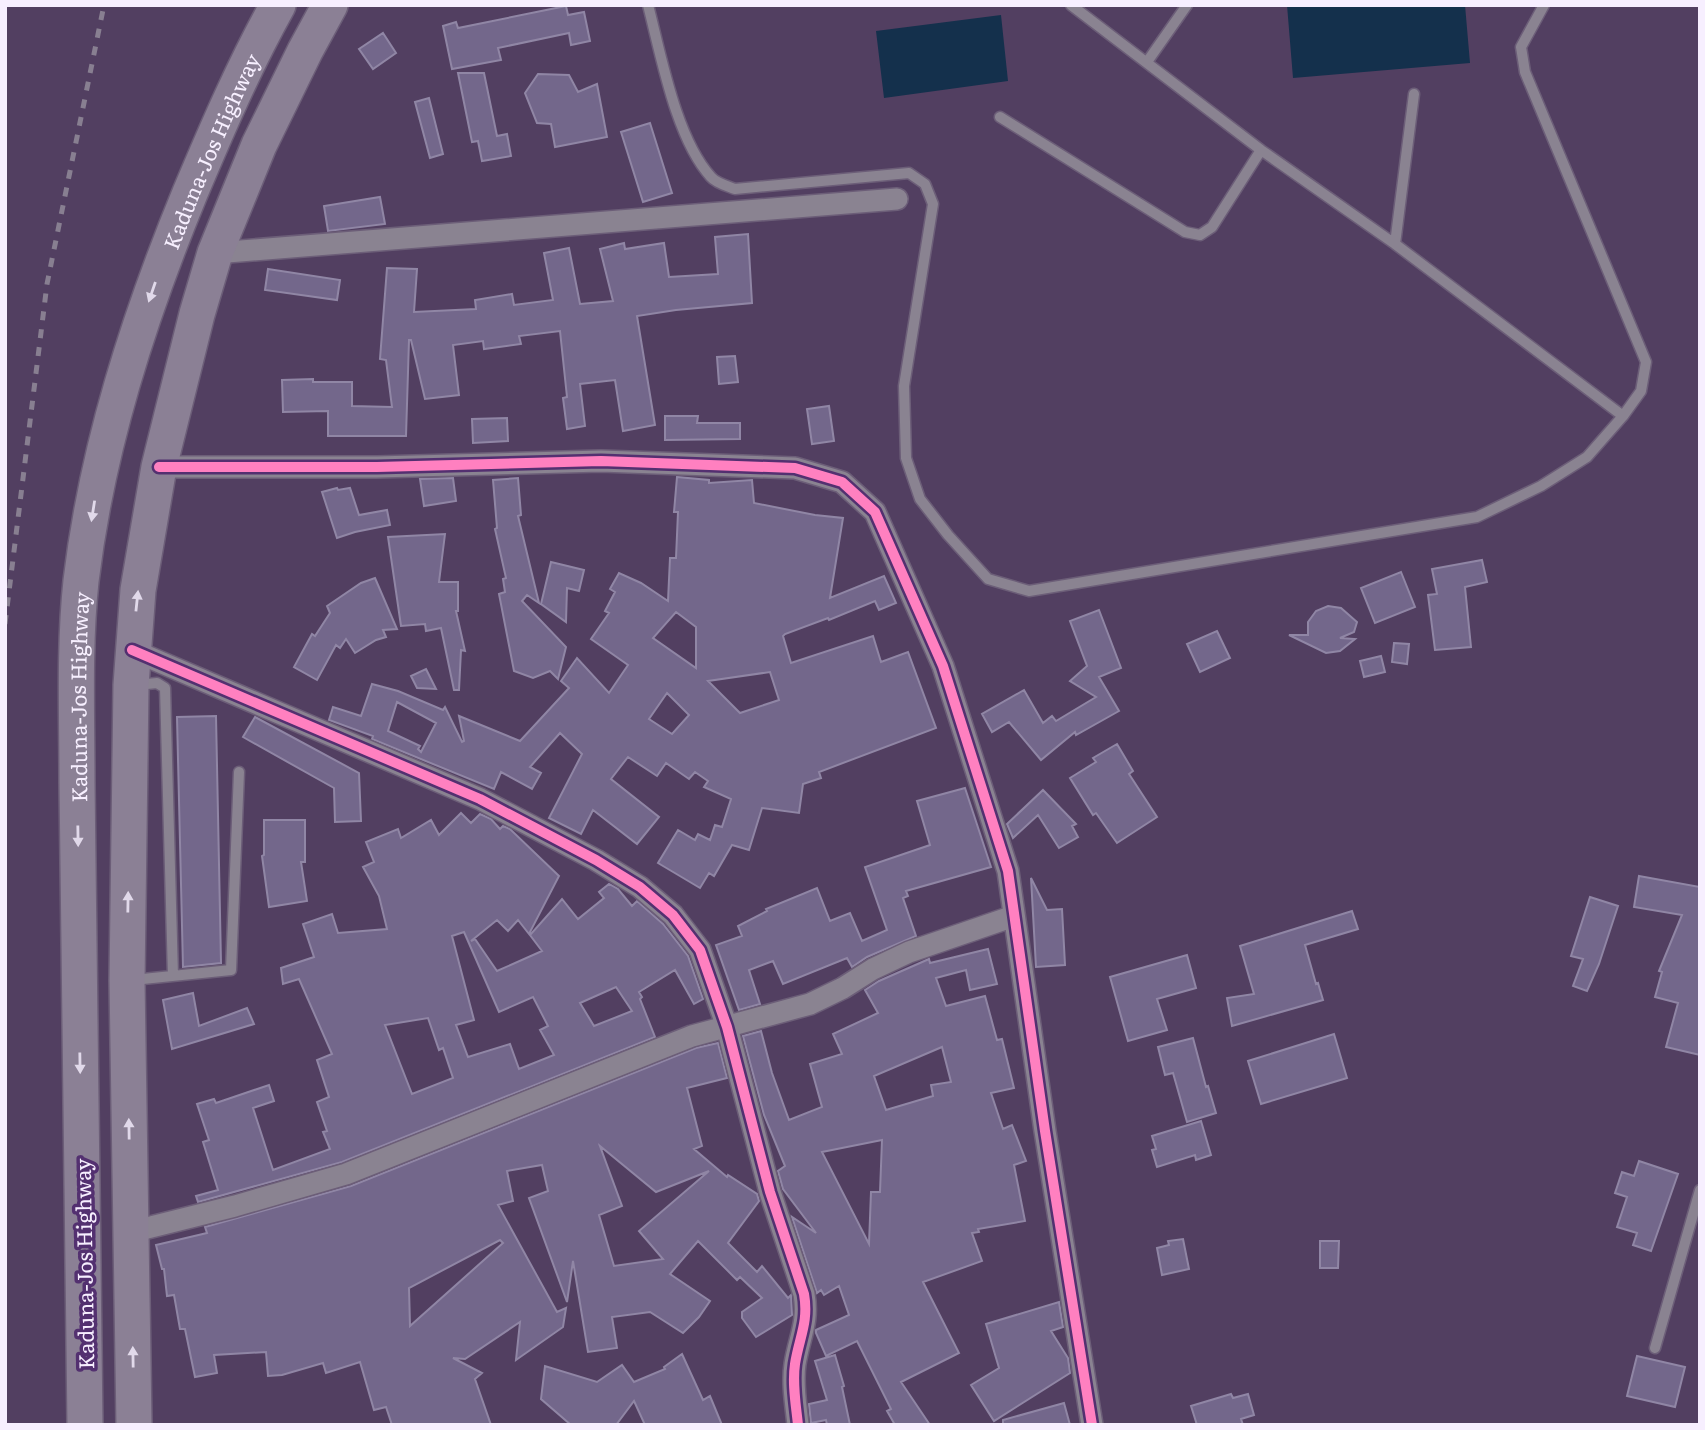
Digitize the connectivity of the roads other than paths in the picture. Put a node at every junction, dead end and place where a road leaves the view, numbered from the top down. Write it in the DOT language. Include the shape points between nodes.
graph roads {
  1 [pos="278,5"];
  2 [pos="330,5"];
  3 [pos="648,5"];
  4 [pos="1071,5"];
  5 [pos="1187,5"];
  6 [pos="1544,5"];
  7 [pos="1147,62"];
  8 [pos="1414,94"];
  9 [pos="1000,117"];
  10 [pos="1261,150"];
  11 [pos="897,199"];
  12 [pos="1395,244"];
  13 [pos="215,253"];
  14 [pos="1623,416"];
  15 [pos="159,467"];
  16 [pos="132,650"];
  17 [pos="131,685"];
  18 [pos="239,772"];
  19 [pos="1014,916"];
  20 [pos="173,976"];
  21 [pos="127,981"];
  22 [pos="727,1027"];
  23 [pos="1700,1190"];
  24 [pos="131,1231"];
  25 [pos="1655,1348"];
  26 [pos="85,1425"];
  27 [pos="134,1425"];
  28 [pos="798,1425"];
  29 [pos="1092,1425"];
  1 -- 26 [label="highway, Kaduna-Jos Highway, one-way" via="219,123 130,355 97,486 81,582 77,783"];
  2 -- 13 [label="highway, Kaduna-Jos Highway" via="259,145"];
  3 -- 14 [label="lane" via="678,116 694,154 713,180 735,189 909,173 925,184 933,204 904,386 906,458 920,499 988,579 1029,591 1477,517 1587,457"];
  4 -- 7 [label="lane"];
  5 -- 7 [label="lane"];
  6 -- 14 [label="lane" via="1521,47 1525,72 1646,362 1641,391"];
  7 -- 10 [label="lane"];
  8 -- 12 [label="lane"];
  9 -- 10 [label="lane" via="1185,232 1200,235 1212,227"];
  10 -- 12 [label="lane"];
  11 -- 13 [label="street"];
  12 -- 14 [label="lane"];
  13 -- 15 [label="highway, Kaduna-Jos Highway"];
  16 -- 15 [label="highway, Kaduna-Jos Highway, one-way"];
  15 -- 19 [label="street" via="601,461 795,468 842,482 875,512 943,666 1008,871"];
  16 -- 17 [label="highway, Kaduna-Jos Highway"];
  16 -- 22 [label="street" via="480,799 640,887 673,915 701,950"];
  17 -- 20 [label="lane" via="157,682 165,688"];
  21 -- 17 [label="highway, Kaduna-Jos Highway, one-way"];
  18 -- 20 [label="lane" via="231,970"];
  19 -- 22 [label="street" via="909,952 810,1004"];
  19 -- 29 [label="street"];
  20 -- 21 [label="lane"];
  24 -- 21 [label="highway, Kaduna-Jos Highway, one-way"];
  22 -- 24 [label="street" via="346,1174"];
  22 -- 28 [label="street" via="770,1192 804,1294 807,1312 794,1366"];
  23 -- 25 [label="lane"];
  27 -- 24 [label="highway, Kaduna-Jos Highway, one-way"];
}
